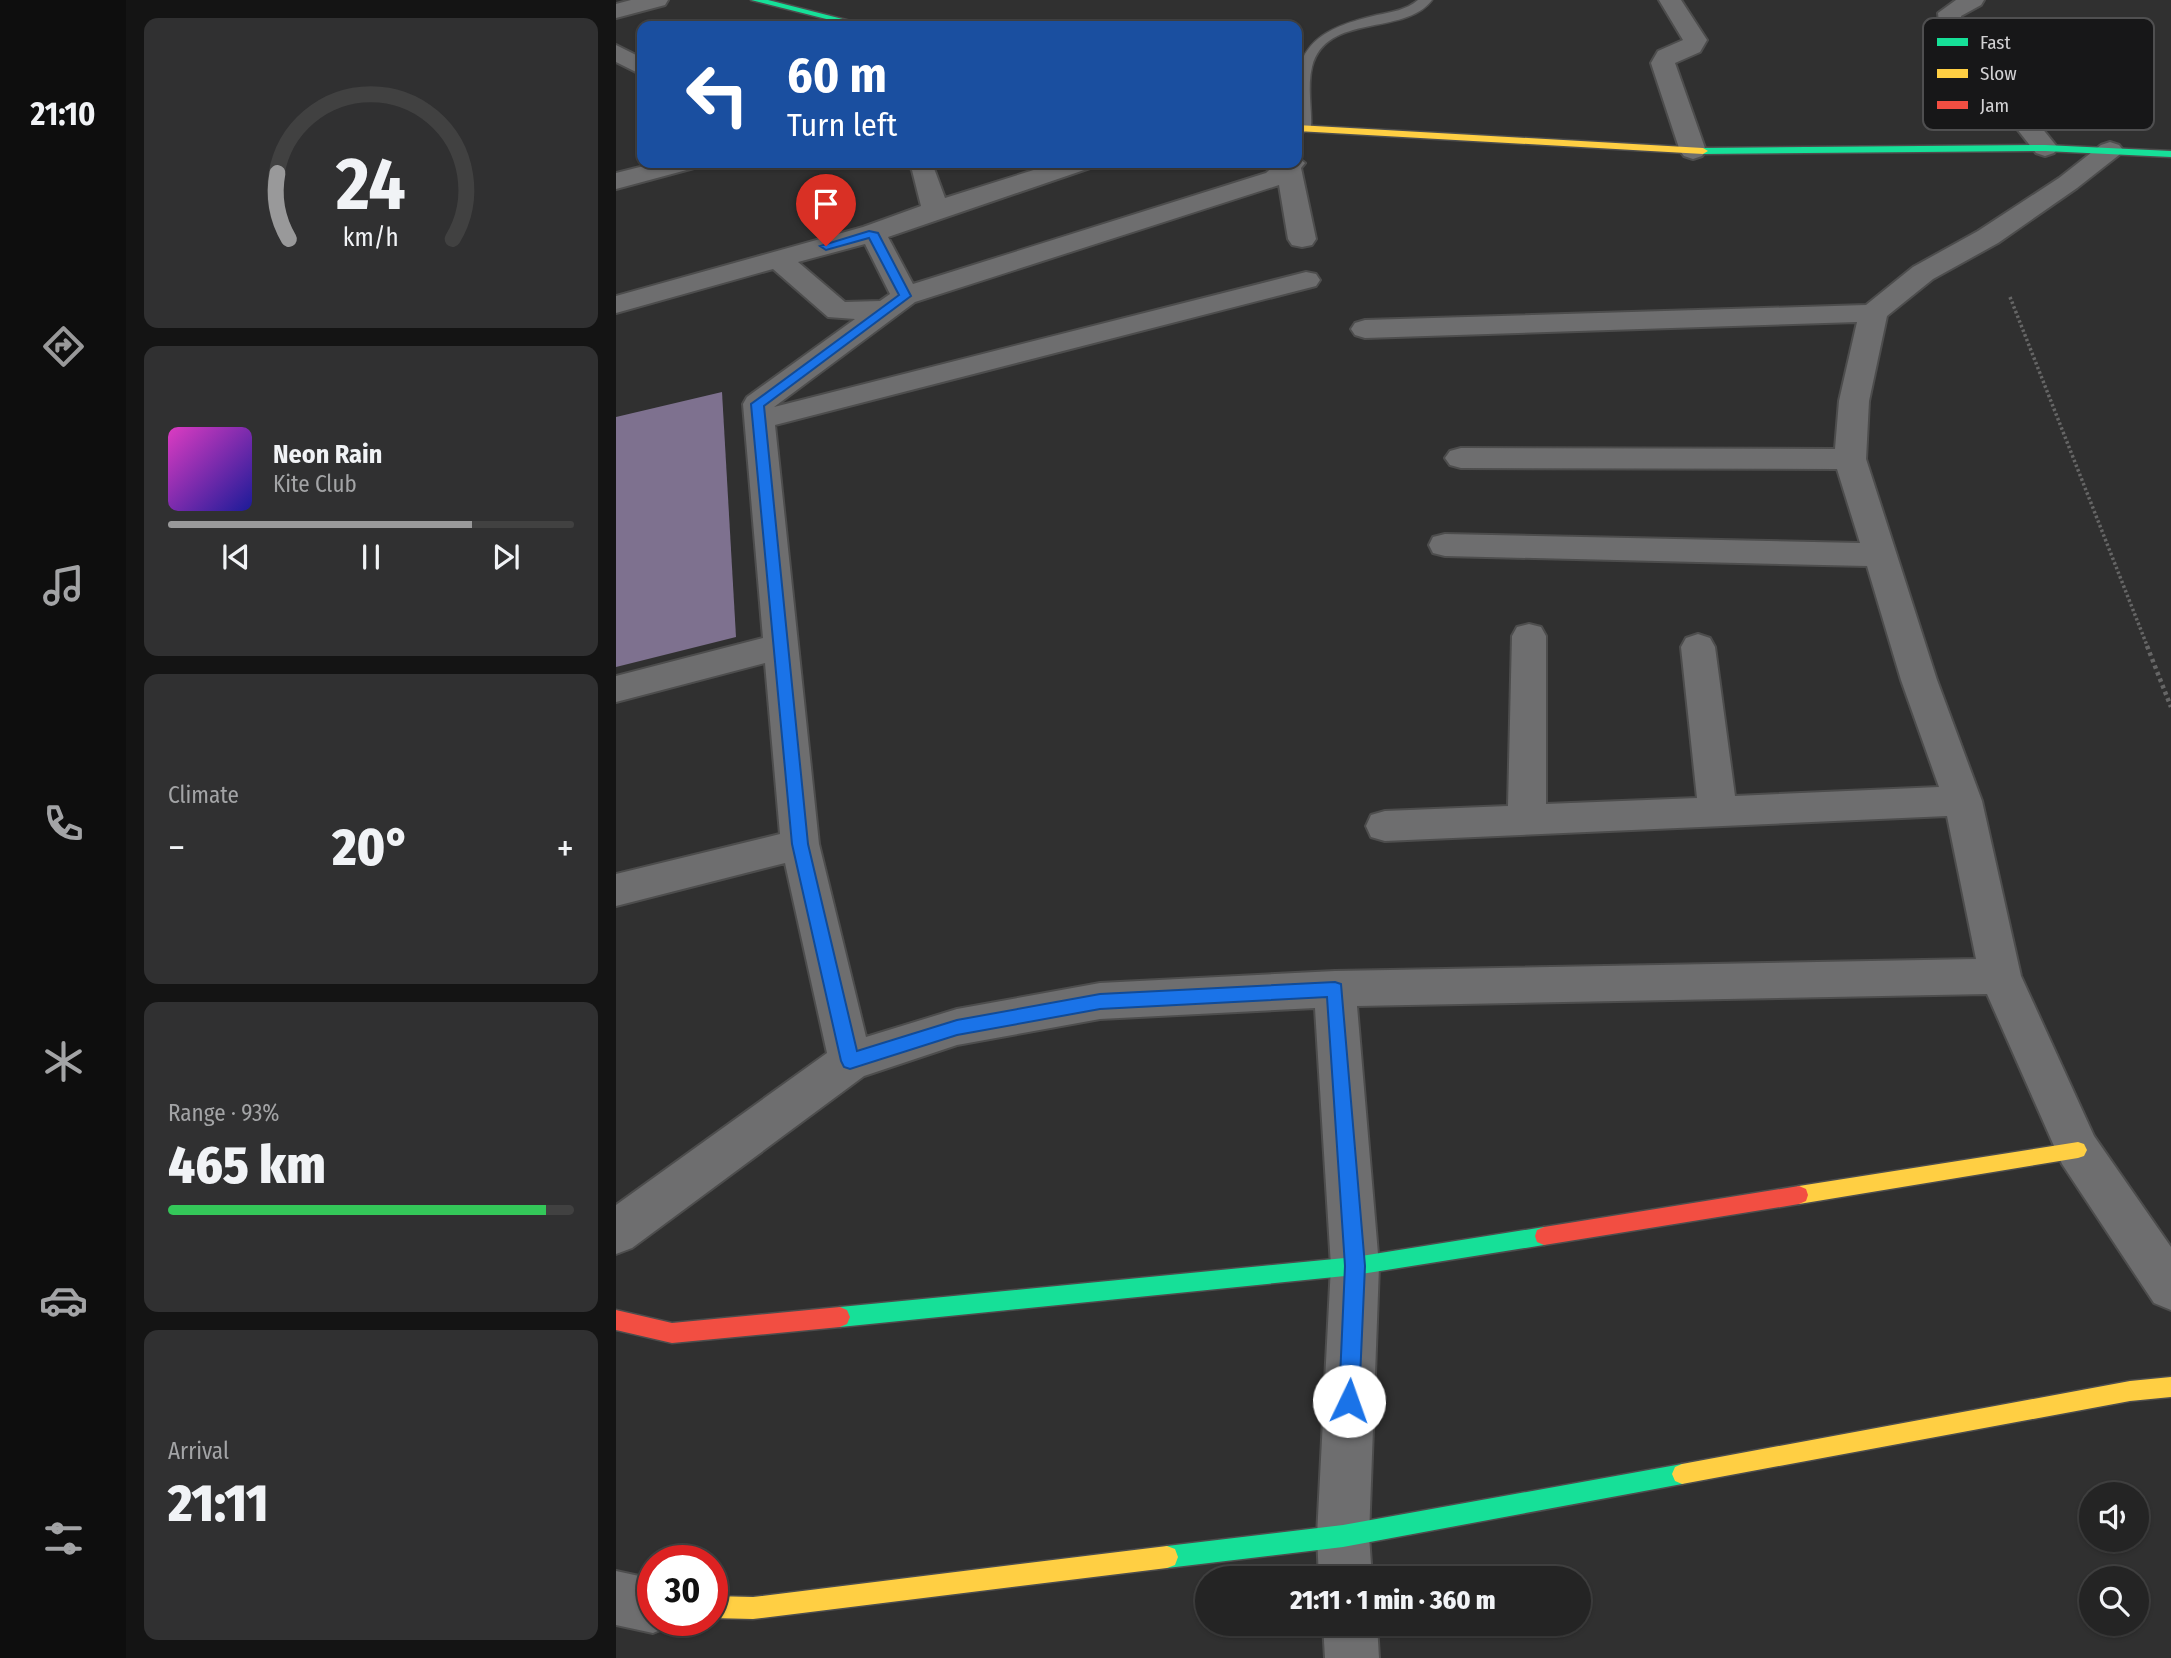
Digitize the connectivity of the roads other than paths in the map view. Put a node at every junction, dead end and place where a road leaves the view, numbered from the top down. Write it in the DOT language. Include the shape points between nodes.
graph roads {
  1 [pos="657,0"];
  2 [pos="756,0"];
  3 [pos="1425,0"];
  4 [pos="1670,0"];
  5 [pos="1973,0"];
  6 [pos="616,11"];
  7 [pos="1950,18"];
  8 [pos="826,21"];
  9 [pos="616,52"];
  10 [pos="637,65"];
  11 [pos="1302,112"];
  12 [pos="1302,128"];
  13 [pos="2031,130"];
  14 [pos="2045,148"];
  15 [pos="2110,150"];
  16 [pos="1693,151"];
  17 [pos="2171,154"];
  18 [pos="666,168"];
  19 [pos="923,168"];
  20 [pos="1065,168"];
  21 [pos="1288,168"];
  22 [pos="1290,168"];
  23 [pos="616,181"];
  24 [pos="935,210"];
  25 [pos="873,233"];
  26 [pos="1302,239"];
  27 [pos="779,260"];
  28 [pos="1306,280"];
  29 [pos="896,303"];
  30 [pos="616,305"];
  31 [pos="1873,313"];
  32 [pos="1365,329"];
  33 [pos="759,420"];
  34 [pos="1461,458"];
  35 [pos="1850,459"];
  36 [pos="1445,545"];
  37 [pos="1880,555"];
  38 [pos="1529,636"];
  39 [pos="781,646"];
  40 [pos="1698,647"];
  41 [pos="616,689"];
  42 [pos="1963,801"];
  43 [pos="1718,813"];
  44 [pos="1527,821"];
  45 [pos="1385,826"];
  46 [pos="800,844"];
  47 [pos="616,890"];
  48 [pos="2000,976"];
  49 [pos="1335,989"];
  50 [pos="850,1061"];
  51 [pos="2078,1150"];
  52 [pos="616,1231"];
  53 [pos="1355,1266"];
  54 [pos="2171,1287"];
  55 [pos="616,1320"];
  56 [pos="2171,1387"];
  57 [pos="1345,1557"];
  58 [pos="616,1598"];
  59 [pos="637,1603"];
  60 [pos="728,1607"];
  61 [pos="1351,1636"];
  62 [pos="1352,1658"];
  1 -- 6 [label="street"];
  2 -- 8 [label="street"];
  3 -- 11 [label="lane" via="1403,14 1362,22 1318,44 1305,64"];
  4 -- 16 [label="street" via="1695,40 1692,47 1666,56 1663,63"];
  5 -- 7 [label="street" via="1950,13"];
  9 -- 10 [label="street"];
  12 -- 16 [label="street"];
  13 -- 14 [label="street"];
  14 -- 15 [label="street"];
  14 -- 16 [label="street"];
  15 -- 17 [label="street"];
  15 -- 31 [label="street" via="1988,237 1923,274"];
  18 -- 23 [label="street"];
  19 -- 24 [label="street"];
  20 -- 24 [label="street"];
  21 -- 29 [label="street" via="1275,178"];
  22 -- 26 [label="street"];
  24 -- 25 [label="street"];
  25 -- 27 [label="street"];
  25 -- 29 [label="street"];
  27 -- 29 [label="street" via="838,311"];
  27 -- 30 [label="street"];
  28 -- 33 [label="street"];
  29 -- 33 [label="street" via="758,404"];
  31 -- 32 [label="street"];
  31 -- 35 [label="street" via="1854,401"];
  33 -- 39 [label="street"];
  34 -- 35 [label="street"];
  35 -- 37 [label="street"];
  36 -- 37 [label="street"];
  37 -- 42 [label="street"];
  38 -- 44 [label="street"];
  39 -- 41 [label="street"];
  39 -- 46 [label="street"];
  40 -- 43 [label="street"];
  42 -- 43 [label="street"];
  42 -- 48 [label="street"];
  43 -- 44 [label="street"];
  44 -- 45 [label="street"];
  46 -- 47 [label="street"];
  46 -- 50 [label="street"];
  48 -- 49 [label="street"];
  48 -- 51 [label="street"];
  49 -- 50 [label="street" via="1100,1001 957,1027"];
  49 -- 53 [label="street"];
  50 -- 52 [label="street"];
  51 -- 53 [label="street"];
  51 -- 54 [label="street"];
  53 -- 55 [label="street" via="672,1333"];
  53 -- 57 [label="street"];
  56 -- 57 [label="street" via="2130,1391"];
  57 -- 60 [label="street"];
  58 -- 59 [label="street"];
  61 -- 62 [label="street"];
}
